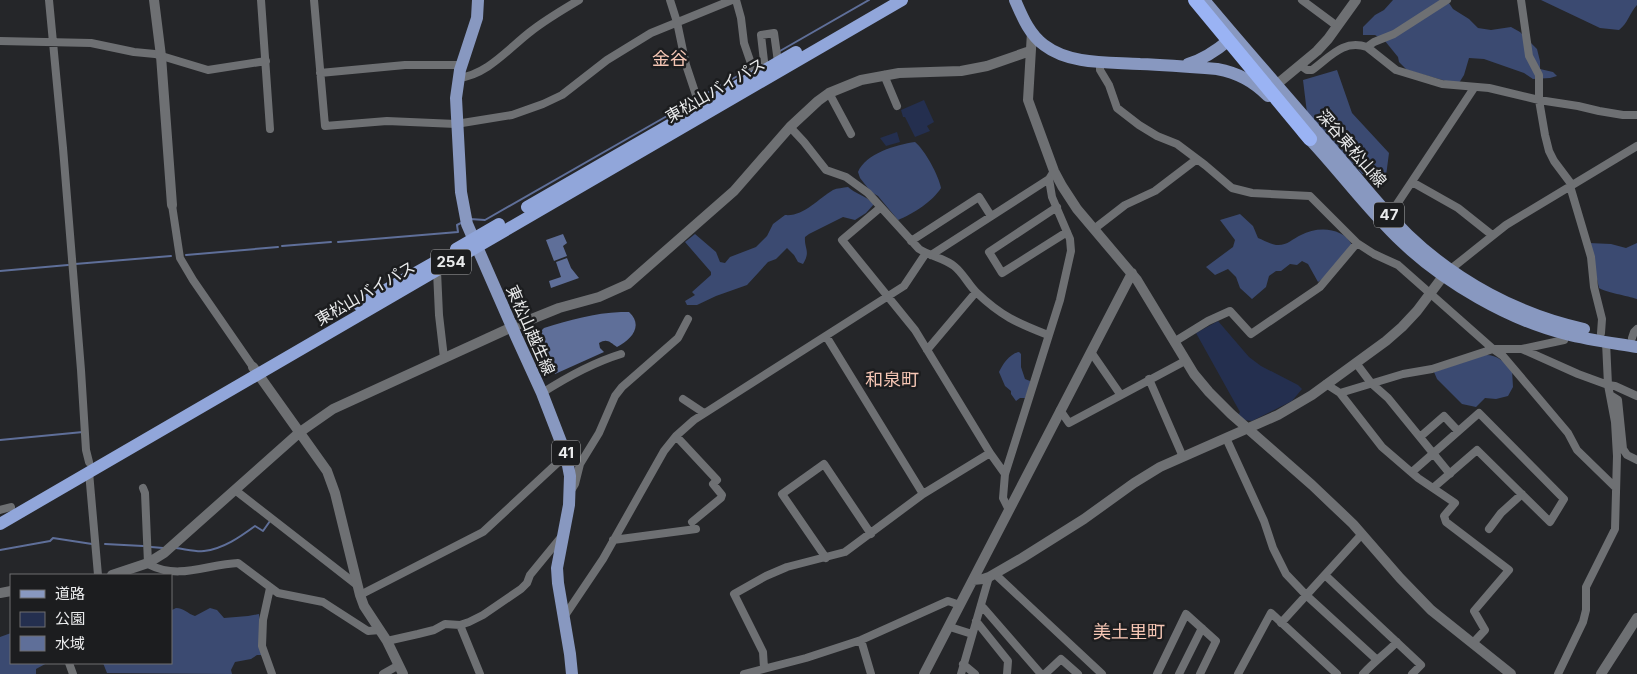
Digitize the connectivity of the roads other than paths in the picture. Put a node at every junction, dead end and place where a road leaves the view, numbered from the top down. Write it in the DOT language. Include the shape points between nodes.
graph roads {
  1 [pos="48,0"];
  2 [pos="154,0"];
  3 [pos="261,0"];
  4 [pos="314,0"];
  5 [pos="478,0"];
  6 [pos="579,0"];
  7 [pos="670,0"];
  8 [pos="734,0"];
  9 [pos="887,0"];
  10 [pos="902,0"];
  11 [pos="1014,0"];
  12 [pos="1195,0"];
  13 [pos="1204,0"];
  14 [pos="1302,0"];
  15 [pos="1356,0"];
  16 [pos="1447,0"];
  17 [pos="1521,0"];
  18 [pos="677,22"];
  19 [pos="1337,26"];
  20 [pos="1032,32"];
  21 [pos="1229,40"];
  22 [pos="0,41"];
  23 [pos="54,43"];
  24 [pos="1367,47"];
  25 [pos="1030,51"];
  26 [pos="161,56"];
  27 [pos="266,61"];
  28 [pos="1100,61"];
  29 [pos="778,62"];
  30 [pos="1300,65"];
  31 [pos="1181,66"];
  32 [pos="320,72"];
  33 [pos="460,72"];
  34 [pos="760,73"];
  35 [pos="884,75"];
  36 [pos="1276,85"];
  37 [pos="1474,88"];
  38 [pos="829,93"];
  39 [pos="1539,100"];
  40 [pos="897,106"];
  41 [pos="700,107"];
  42 [pos="1637,115"];
  43 [pos="456,124"];
  44 [pos="790,127"];
  45 [pos="270,130"];
  46 [pos="851,134"];
  47 [pos="1310,139"];
  48 [pos="1637,146"];
  49 [pos="1198,159"];
  50 [pos="1051,175"];
  51 [pos="1412,182"];
  52 [pos="1571,185"];
  53 [pos="172,205"];
  54 [pos="881,207"];
  55 [pos="1056,207"];
  56 [pos="992,216"];
  57 [pos="1390,216"];
  58 [pos="1094,229"];
  59 [pos="1067,232"];
  60 [pos="1492,235"];
  61 [pos="911,241"];
  62 [pos="1357,242"];
  63 [pos="476,243"];
  64 [pos="928,254"];
  65 [pos="437,271"];
  66 [pos="1447,272"];
  67 [pos="1132,273"];
  68 [pos="976,292"];
  69 [pos="1430,294"];
  70 [pos="888,296"];
  71 [pos="688,319"];
  72 [pos="512,327"];
  73 [pos="826,336"];
  74 [pos="1048,336"];
  75 [pos="1604,337"];
  76 [pos="1636,338"];
  77 [pos="1564,340"];
  78 [pos="1174,342"];
  79 [pos="1493,349"];
  80 [pos="1522,349"];
  81 [pos="927,350"];
  82 [pos="1090,352"];
  83 [pos="621,354"];
  84 [pos="444,358"];
  85 [pos="1185,361"];
  86 [pos="1356,363"];
  87 [pos="255,370"];
  88 [pos="1149,379"];
  89 [pos="1371,383"];
  90 [pos="1326,384"];
  91 [pos="1608,385"];
  92 [pos="542,393"];
  93 [pos="1340,393"];
  94 [pos="1120,394"];
  95 [pos="1610,395"];
  96 [pos="1637,396"];
  97 [pos="683,399"];
  98 [pos="1060,410"];
  99 [pos="704,413"];
  100 [pos="1247,429"];
  101 [pos="1458,431"];
  102 [pos="300,432"];
  103 [pos="676,436"];
  104 [pos="1420,437"];
  105 [pos="1226,438"];
  106 [pos="990,453"];
  107 [pos="1433,453"];
  108 [pos="566,455"];
  109 [pos="1183,457"];
  110 [pos="1637,460"];
  111 [pos="89,467"];
  112 [pos="1412,472"];
  113 [pos="1005,474"];
  114 [pos="1450,474"];
  115 [pos="143,488"];
  116 [pos="1433,488"];
  117 [pos="1616,488"];
  118 [pos="235,490"];
  119 [pos="570,491"];
  120 [pos="923,494"];
  121 [pos="1522,494"];
  122 [pos="25,509"];
  123 [pos="1009,510"];
  124 [pos="4,511"];
  125 [pos="0,524"];
  126 [pos="1489,529"];
  127 [pos="0,530"];
  128 [pos="871,534"];
  129 [pos="1362,534"];
  130 [pos="562,536"];
  131 [pos="613,540"];
  132 [pos="826,558"];
  133 [pos="148,563"];
  134 [pos="98,574"];
  135 [pos="115,574"];
  136 [pos="992,575"];
  137 [pos="1325,575"];
  138 [pos="973,580"];
  139 [pos="357,585"];
  140 [pos="270,588"];
  141 [pos="360,595"];
  142 [pos="1306,595"];
  143 [pos="960,605"];
  144 [pos="981,605"];
  145 [pos="564,617"];
  146 [pos="976,621"];
  147 [pos="1281,622"];
  148 [pos="1636,623"];
  149 [pos="460,625"];
  150 [pos="950,627"];
  151 [pos="1202,628"];
  152 [pos="380,630"];
  153 [pos="972,634"];
  154 [pos="861,640"];
  155 [pos="387,641"];
  156 [pos="1397,642"];
  157 [pos="1473,643"];
  158 [pos="1376,660"];
  159 [pos="963,664"];
  160 [pos="776,666"];
  161 [pos="764,668"];
  162 [pos="401,669"];
  163 [pos="477,673"];
  164 [pos="1100,673"];
  165 [pos="272,674"];
  166 [pos="383,674"];
  167 [pos="572,674"];
  168 [pos="744,674"];
  169 [pos="779,674"];
  170 [pos="871,674"];
  171 [pos="924,674"];
  172 [pos="961,674"];
  173 [pos="975,674"];
  174 [pos="1007,674"];
  175 [pos="1043,674"];
  176 [pos="1078,674"];
  177 [pos="1091,674"];
  178 [pos="1157,674"];
  179 [pos="1179,674"];
  180 [pos="1200,674"];
  181 [pos="1238,674"];
  182 [pos="1337,674"];
  183 [pos="1363,674"];
  184 [pos="1412,674"];
  185 [pos="1511,674"];
  186 [pos="1558,674"];
  187 [pos="1601,674"];
  1 -- 23 [label="street"];
  2 -- 26 [label="street"];
  3 -- 27 [label="street"];
  4 -- 32 [label="street"];
  5 -- 33 [label="main road, 東松山越生線 / 41" via="477,18"];
  6 -- 33 [label="street" via="530,32 496,61 473,74"];
  7 -- 18 [label="street"];
  8 -- 18 [label="street"];
  8 -- 34 [label="street" via="744,43"];
  9 -- 29 [label="highway, 東松山バイパス / 254"];
  10 -- 63 [label="highway, 東松山バイパス / 254"];
  11 -- 20 [label="main road, 深谷東松山線 / 47"];
  12 -- 21 [label="highway"];
  13 -- 36 [label="main road, 深谷東松山線 / 47"];
  14 -- 19 [label="street"];
  15 -- 19 [label="street"];
  16 -- 24 [label="street"];
  17 -- 39 [label="street" via="1529,56 1539,75"];
  18 -- 41 [label="street" via="686,65"];
  18 -- 43 [label="street" via="631,45 568,92 543,104 512,115"];
  19 -- 30 [label="street"];
  20 -- 25 [label="street"];
  20 -- 28 [label="main road, 深谷東松山線 / 47" via="1054,51 1079,59"];
  21 -- 31 [label="main road, 深谷東松山線 / 47" via="1199,61"];
  21 -- 47 [label="highway"];
  22 -- 23 [label="street"];
  23 -- 26 [label="street" via="91,43"];
  23 -- 111 [label="street"];
  24 -- 30 [label="street" via="1358,44 1346,46 1312,70"];
  24 -- 37 [label="street" via="1399,71 1442,84"];
  25 -- 35 [label="street" via="961,71"];
  25 -- 50 [label="street" via="1028,100"];
  26 -- 27 [label="street" via="208,70"];
  26 -- 53 [label="street"];
  27 -- 45 [label="street"];
  28 -- 31 [label="main road, 深谷東松山線 / 47"];
  28 -- 49 [label="street" via="1100,70 1117,108 1139,125 1177,144"];
  29 -- 34 [label="highway, 東松山バイパス / 254"];
  29 -- 34 [label="street" via="774,33 761,35"];
  30 -- 36 [label="street"];
  31 -- 47 [label="main road, 深谷東松山線 / 47" via="1217,69 1244,77 1268,95"];
  32 -- 33 [label="street" via="405,65"];
  32 -- 43 [label="street" via="325,126 387,121"];
  33 -- 43 [label="main road, 東松山越生線 / 41"];
  34 -- 41 [label="highway, 東松山バイパス / 254"];
  35 -- 38 [label="street"];
  35 -- 40 [label="street"];
  36 -- 57 [label="main road, 深谷東松山線 / 47"];
  37 -- 39 [label="street" via="1489,88"];
  37 -- 51 [label="street"];
  38 -- 44 [label="street"];
  38 -- 46 [label="street"];
  39 -- 42 [label="street" via="1599,112"];
  39 -- 52 [label="street" via="1549,151"];
  41 -- 63 [label="highway, 東松山バイパス / 254"];
  43 -- 63 [label="main road, 東松山越生線 / 41" via="462,200"];
  44 -- 54 [label="street" via="826,170 851,180"];
  44 -- 72 [label="street" via="734,191 628,284"];
  47 -- 66 [label="main road, 深谷東松山線 / 47" via="1396,236"];
  48 -- 52 [label="street"];
  49 -- 58 [label="street" via="1149,194 1125,205"];
  49 -- 62 [label="street" via="1239,191 1310,196"];
  50 -- 55 [label="street"];
  50 -- 56 [label="street"];
  50 -- 58 [label="street"];
  51 -- 57 [label="street"];
  51 -- 60 [label="street" via="1458,208"];
  52 -- 60 [label="street"];
  52 -- 75 [label="street" via="1591,257"];
  53 -- 87 [label="street" via="180,258"];
  54 -- 61 [label="street"];
  54 -- 70 [label="street" via="842,240"];
  55 -- 59 [label="street"];
  55 -- 59 [label="street" via="989,252 1002,273"];
  56 -- 61 [label="street" via="979,197"];
  56 -- 64 [label="street"];
  57 -- 66 [label="main road, 深谷東松山線 / 47"];
  58 -- 67 [label="street"];
  59 -- 74 [label="street" via="1070,258"];
  60 -- 66 [label="street"];
  61 -- 64 [label="street"];
  62 -- 69 [label="street" via="1398,266"];
  62 -- 78 [label="street" via="1320,286 1251,334 1230,310"];
  63 -- 65 [label="highway, 東松山バイパス / 254"];
  63 -- 72 [label="main road, 東松山越生線 / 41"];
  63 -- 87 [label="highway, 東松山バイパス / 254"];
  64 -- 68 [label="street" via="952,264"];
  64 -- 70 [label="street" via="906,284"];
  65 -- 84 [label="street"];
  65 -- 87 [label="highway, 東松山バイパス / 254"];
  66 -- 69 [label="street"];
  66 -- 75 [label="main road, 深谷東松山線 / 47" via="1516,306"];
  67 -- 78 [label="street"];
  67 -- 82 [label="street"];
  68 -- 74 [label="street" via="1008,318"];
  68 -- 81 [label="street"];
  69 -- 79 [label="street"];
  69 -- 86 [label="street" via="1402,327"];
  70 -- 73 [label="street"];
  70 -- 81 [label="street"];
  71 -- 119 [label="street" via="678,338 618,392 580,464"];
  72 -- 84 [label="street"];
  72 -- 92 [label="main road, 東松山越生線 / 41"];
  73 -- 99 [label="street"];
  73 -- 120 [label="street"];
  74 -- 113 [label="street"];
  75 -- 76 [label="main road, 深谷東松山線 / 47"];
  75 -- 91 [label="street"];
  77 -- 80 [label="street"];
  78 -- 85 [label="street"];
  79 -- 80 [label="street"];
  79 -- 89 [label="street" via="1432,369"];
  79 -- 117 [label="street" via="1514,368 1568,433 1577,450"];
  80 -- 91 [label="street"];
  81 -- 106 [label="street"];
  82 -- 94 [label="street"];
  82 -- 98 [label="street"];
  83 -- 92 [label="street" via="598,361"];
  84 -- 102 [label="street" via="333,409"];
  85 -- 88 [label="street"];
  85 -- 100 [label="street" via="1208,392"];
  86 -- 89 [label="street"];
  86 -- 90 [label="street"];
  87 -- 102 [label="street"];
  87 -- 111 [label="highway, 東松山バイパス / 254"];
  88 -- 94 [label="street"];
  88 -- 109 [label="street"];
  89 -- 93 [label="street"];
  89 -- 104 [label="street" via="1388,398"];
  90 -- 93 [label="street"];
  90 -- 100 [label="street" via="1288,410"];
  91 -- 95 [label="street"];
  91 -- 96 [label="street"];
  92 -- 108 [label="main road, 東松山越生線 / 41"];
  93 -- 112 [label="street" via="1382,447"];
  94 -- 98 [label="street" via="1069,423"];
  95 -- 110 [label="street" via="1618,400 1623,449"];
  95 -- 117 [label="street" via="1616,432"];
  97 -- 99 [label="street"];
  98 -- 123 [label="street"];
  99 -- 103 [label="street"];
  100 -- 105 [label="street"];
  100 -- 129 [label="street"];
  101 -- 104 [label="street" via="1444,416"];
  101 -- 107 [label="street"];
  101 -- 121 [label="street" via="1479,413 1564,499 1550,522"];
  102 -- 118 [label="street"];
  102 -- 139 [label="street" via="331,479"];
  103 -- 131 [label="street"];
  103 -- 131 [label="street" via="717,480 713,484 721,498 694,525"];
  104 -- 107 [label="street"];
  105 -- 109 [label="street"];
  105 -- 142 [label="street" via="1264,520 1278,561"];
  106 -- 113 [label="street"];
  106 -- 120 [label="street"];
  107 -- 112 [label="street"];
  107 -- 114 [label="street"];
  108 -- 119 [label="main road, 東松山越生線 / 41"];
  108 -- 141 [label="street" via="483,532"];
  109 -- 136 [label="street" via="1142,478 1084,519"];
  111 -- 122 [label="highway, 東松山バイパス / 254"];
  111 -- 124 [label="highway, 東松山バイパス / 254"];
  111 -- 134 [label="street"];
  112 -- 116 [label="street"];
  113 -- 123 [label="street" via="1003,498"];
  114 -- 116 [label="street"];
  114 -- 121 [label="street" via="1477,450"];
  115 -- 133 [label="street"];
  116 -- 157 [label="street" via="1455,503 1444,516 1446,522 1510,570 1474,611 1485,630"];
  117 -- 186 [label="street" via="1614,529 1586,587 1583,622"];
  118 -- 133 [label="street" via="174,545"];
  118 -- 139 [label="street"];
  119 -- 130 [label="main road, 東松山越生線 / 41"];
  120 -- 128 [label="street"];
  121 -- 126 [label="street"];
  122 -- 125 [label="highway, 東松山バイパス / 254"];
  122 -- 127 [label="street"];
  123 -- 138 [label="street"];
  128 -- 132 [label="street" via="845,552"];
  128 -- 132 [label="street" via="824,464 782,494"];
  129 -- 137 [label="street"];
  129 -- 157 [label="street" via="1411,590"];
  130 -- 145 [label="main road, 東松山越生線 / 41" via="558,568"];
  130 -- 149 [label="street" via="521,589 483,615"];
  131 -- 145 [label="street"];
  132 -- 161 [label="street" via="787,567 734,594 763,652"];
  133 -- 135 [label="street"];
  133 -- 140 [label="street" via="154,567 186,572 238,563"];
  136 -- 138 [label="street"];
  136 -- 144 [label="street"];
  136 -- 164 [label="street"];
  137 -- 142 [label="street"];
  137 -- 156 [label="street"];
  138 -- 143 [label="street"];
  139 -- 141 [label="street"];
  140 -- 152 [label="street" via="282,595 323,602 368,631"];
  140 -- 165 [label="street" via="262,646"];
  141 -- 152 [label="street"];
  142 -- 147 [label="street"];
  142 -- 158 [label="street"];
  143 -- 150 [label="street"];
  143 -- 154 [label="street" via="948,601"];
  144 -- 146 [label="street"];
  144 -- 175 [label="street"];
  145 -- 167 [label="main road, 東松山越生線 / 41"];
  146 -- 153 [label="street"];
  146 -- 174 [label="street" via="1008,661"];
  147 -- 181 [label="street" via="1271,613"];
  147 -- 182 [label="street"];
  148 -- 187 [label="street"];
  149 -- 155 [label="street" via="445,624 434,630"];
  149 -- 163 [label="street"];
  150 -- 153 [label="street"];
  150 -- 171 [label="street"];
  151 -- 178 [label="street" via="1186,614"];
  151 -- 179 [label="street"];
  151 -- 180 [label="street" via="1216,641"];
  152 -- 155 [label="street"];
  153 -- 159 [label="street"];
  154 -- 160 [label="street"];
  154 -- 170 [label="street"];
  155 -- 162 [label="street"];
  156 -- 158 [label="street"];
  156 -- 184 [label="street" via="1421,665"];
  157 -- 185 [label="street"];
  158 -- 183 [label="street"];
  159 -- 172 [label="street"];
  159 -- 173 [label="street"];
  160 -- 161 [label="street"];
  160 -- 169 [label="street"];
  161 -- 168 [label="street"];
  162 -- 166 [label="street"];
  164 -- 177 [label="street"];
  175 -- 176 [label="street" via="1061,659"];
}
